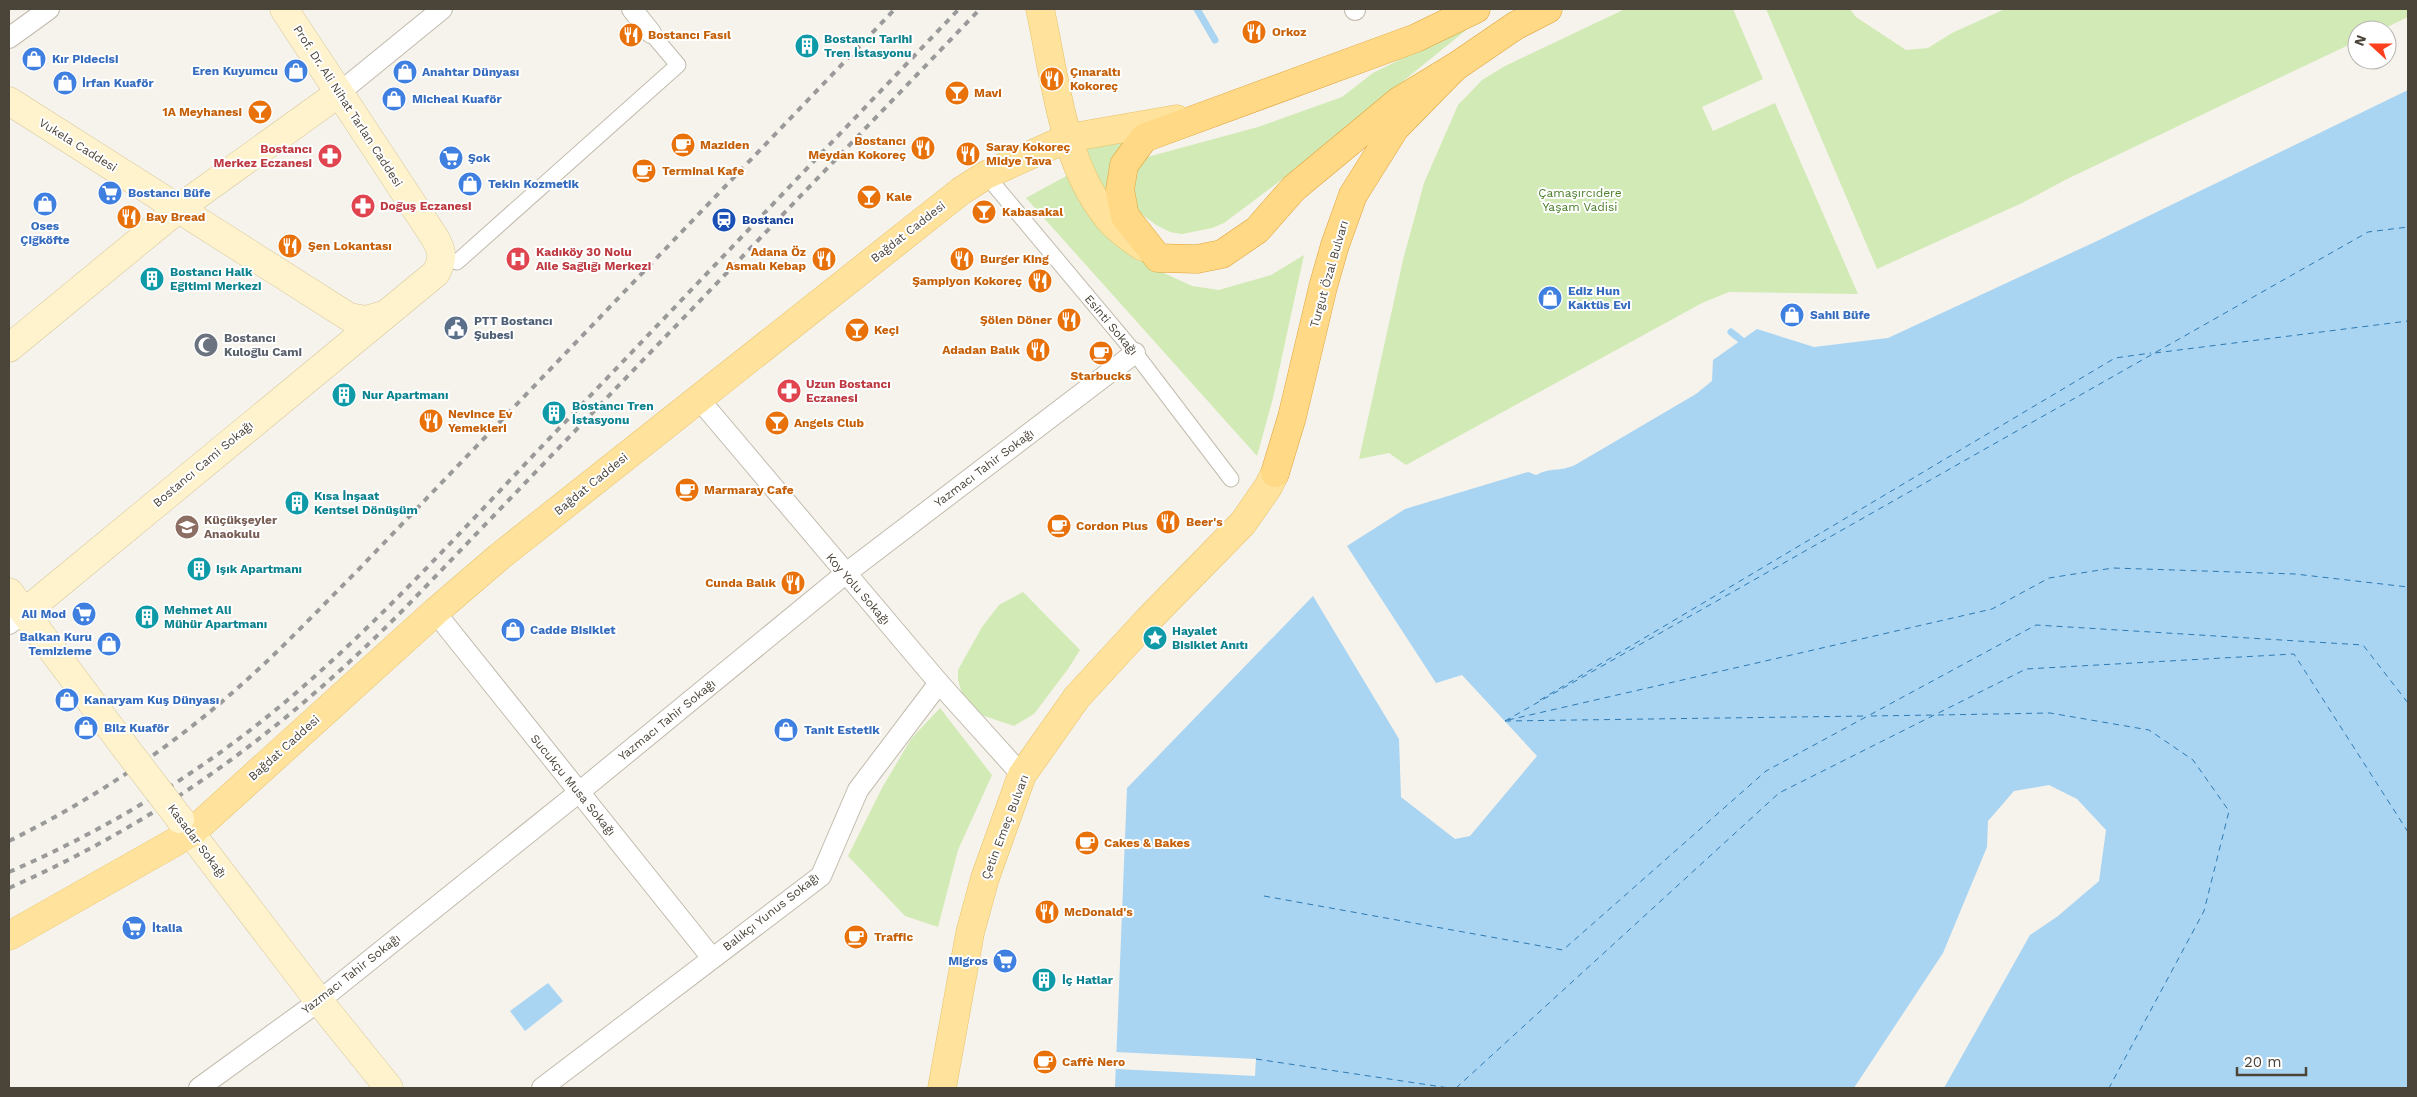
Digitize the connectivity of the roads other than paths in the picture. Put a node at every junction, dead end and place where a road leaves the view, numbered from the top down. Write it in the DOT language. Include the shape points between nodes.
graph roads {
  1 [pos="49,9"];
  2 [pos="284,9"];
  3 [pos="442,9"];
  4 [pos="632,9"];
  5 [pos="1040,9"];
  6 [pos="1476,9"];
  7 [pos="1548,9"];
  8 [pos="651,33"];
  9 [pos="9,38"];
  10 [pos="1455,67"];
  11 [pos="340,93"];
  12 [pos="9,101"];
  13 [pos="1214,113"];
  14 [pos="1068,138"];
  15 [pos="986,174"];
  16 [pos="178,209"];
  17 [pos="1158,258"];
  18 [pos="457,262"];
  19 [pos="380,316"];
  20 [pos="9,348"];
  21 [pos="1135,353"];
  22 [pos="698,398"];
  23 [pos="1275,473"];
  24 [pos="1231,479"];
  25 [pos="845,574"];
  26 [pos="14,609"];
  27 [pos="435,612"];
  28 [pos="938,683"];
  29 [pos="1022,775"];
  30 [pos="578,793"];
  31 [pos="185,826"];
  32 [pos="9,936"];
  33 [pos="712,958"];
  34 [pos="318,1001"];
  35 [pos="199,1088"];
  36 [pos="389,1088"];
  37 [pos="542,1088"];
  38 [pos="942,1088"];
  1 -- 9 [label="street"];
  2 -- 11 [label="main road, Prof. Dr. Ali Nihat Tarlan Caddesi"];
  3 -- 11 [label="street"];
  4 -- 8 [label="street"];
  5 -- 14 [label="main road"];
  6 -- 13 [label="highway" via="1416,38"];
  7 -- 10 [label="highway, Turgut Özal Bulvarı" via="1515,26"];
  8 -- 18 [label="street" via="678,65"];
  10 -- 17 [label="highway" via="1399,101 1294,188 1257,230 1222,254 1197,259"];
  10 -- 23 [label="highway, Turgut Özal Bulvarı" via="1395,128 1353,195 1325,279"];
  11 -- 16 [label="main road"];
  11 -- 19 [label="main road, Prof. Dr. Ali Nihat Tarlan Caddesi" via="441,249 442,262 436,273"];
  12 -- 16 [label="main road, Vukela Caddesi"];
  13 -- 14 [label="main road, Bağdat Caddesi"];
  13 -- 17 [label="highway" via="1144,138 1124,165 1120,190 1125,216"];
  14 -- 15 [label="main road, Bağdat Caddesi"];
  14 -- 17 [label="main road" via="1082,178 1108,218"];
  15 -- 21 [label="street, Esinti Sokağı"];
  15 -- 22 [label="main road, Bağdat Caddesi"];
  16 -- 19 [label="main road, Vukela Caddesi" via="349,317 366,320"];
  16 -- 20 [label="main road"];
  19 -- 26 [label="main road, Bostancı Cami Sokağı"];
  21 -- 24 [label="street, Esinti Sokağı"];
  21 -- 25 [label="street, Yazmacı Tahir Sokağı"];
  22 -- 25 [label="street, Koy Yolu Sokağı"];
  22 -- 27 [label="main road, Bağdat Caddesi" via="498,557"];
  23 -- 29 [label="main road, Çetin Emeç Bulvarı" via="1243,523 1077,697"];
  25 -- 28 [label="street, Koy Yolu Sokağı"];
  25 -- 30 [label="street, Yazmacı Tahir Sokağı"];
  26 -- 31 [label="main road, Kasadar Sokağı, bridge"];
  27 -- 30 [label="street, Sucukçu Musa Sokağı"];
  27 -- 31 [label="main road, Bağdat Caddesi"];
  28 -- 29 [label="street, Koy Yolu Sokağı"];
  28 -- 33 [label="street, Balıkçı Yunus Sokağı" via="858,790 821,876"];
  29 -- 38 [label="main road, Çetin Emeç Bulvarı" via="985,878 970,933"];
  30 -- 33 [label="street, Sucukçu Musa Sokağı"];
  30 -- 34 [label="street, Yazmacı Tahir Sokağı"];
  31 -- 32 [label="main road, Bağdat Caddesi"];
  31 -- 34 [label="main road, Kasadar Sokağı"];
  33 -- 37 [label="street, Balıkçı Yunus Sokağı"];
  34 -- 35 [label="street, Yazmacı Tahir Sokağı"];
  34 -- 36 [label="main road, Kasadar Sokağı"];
}
